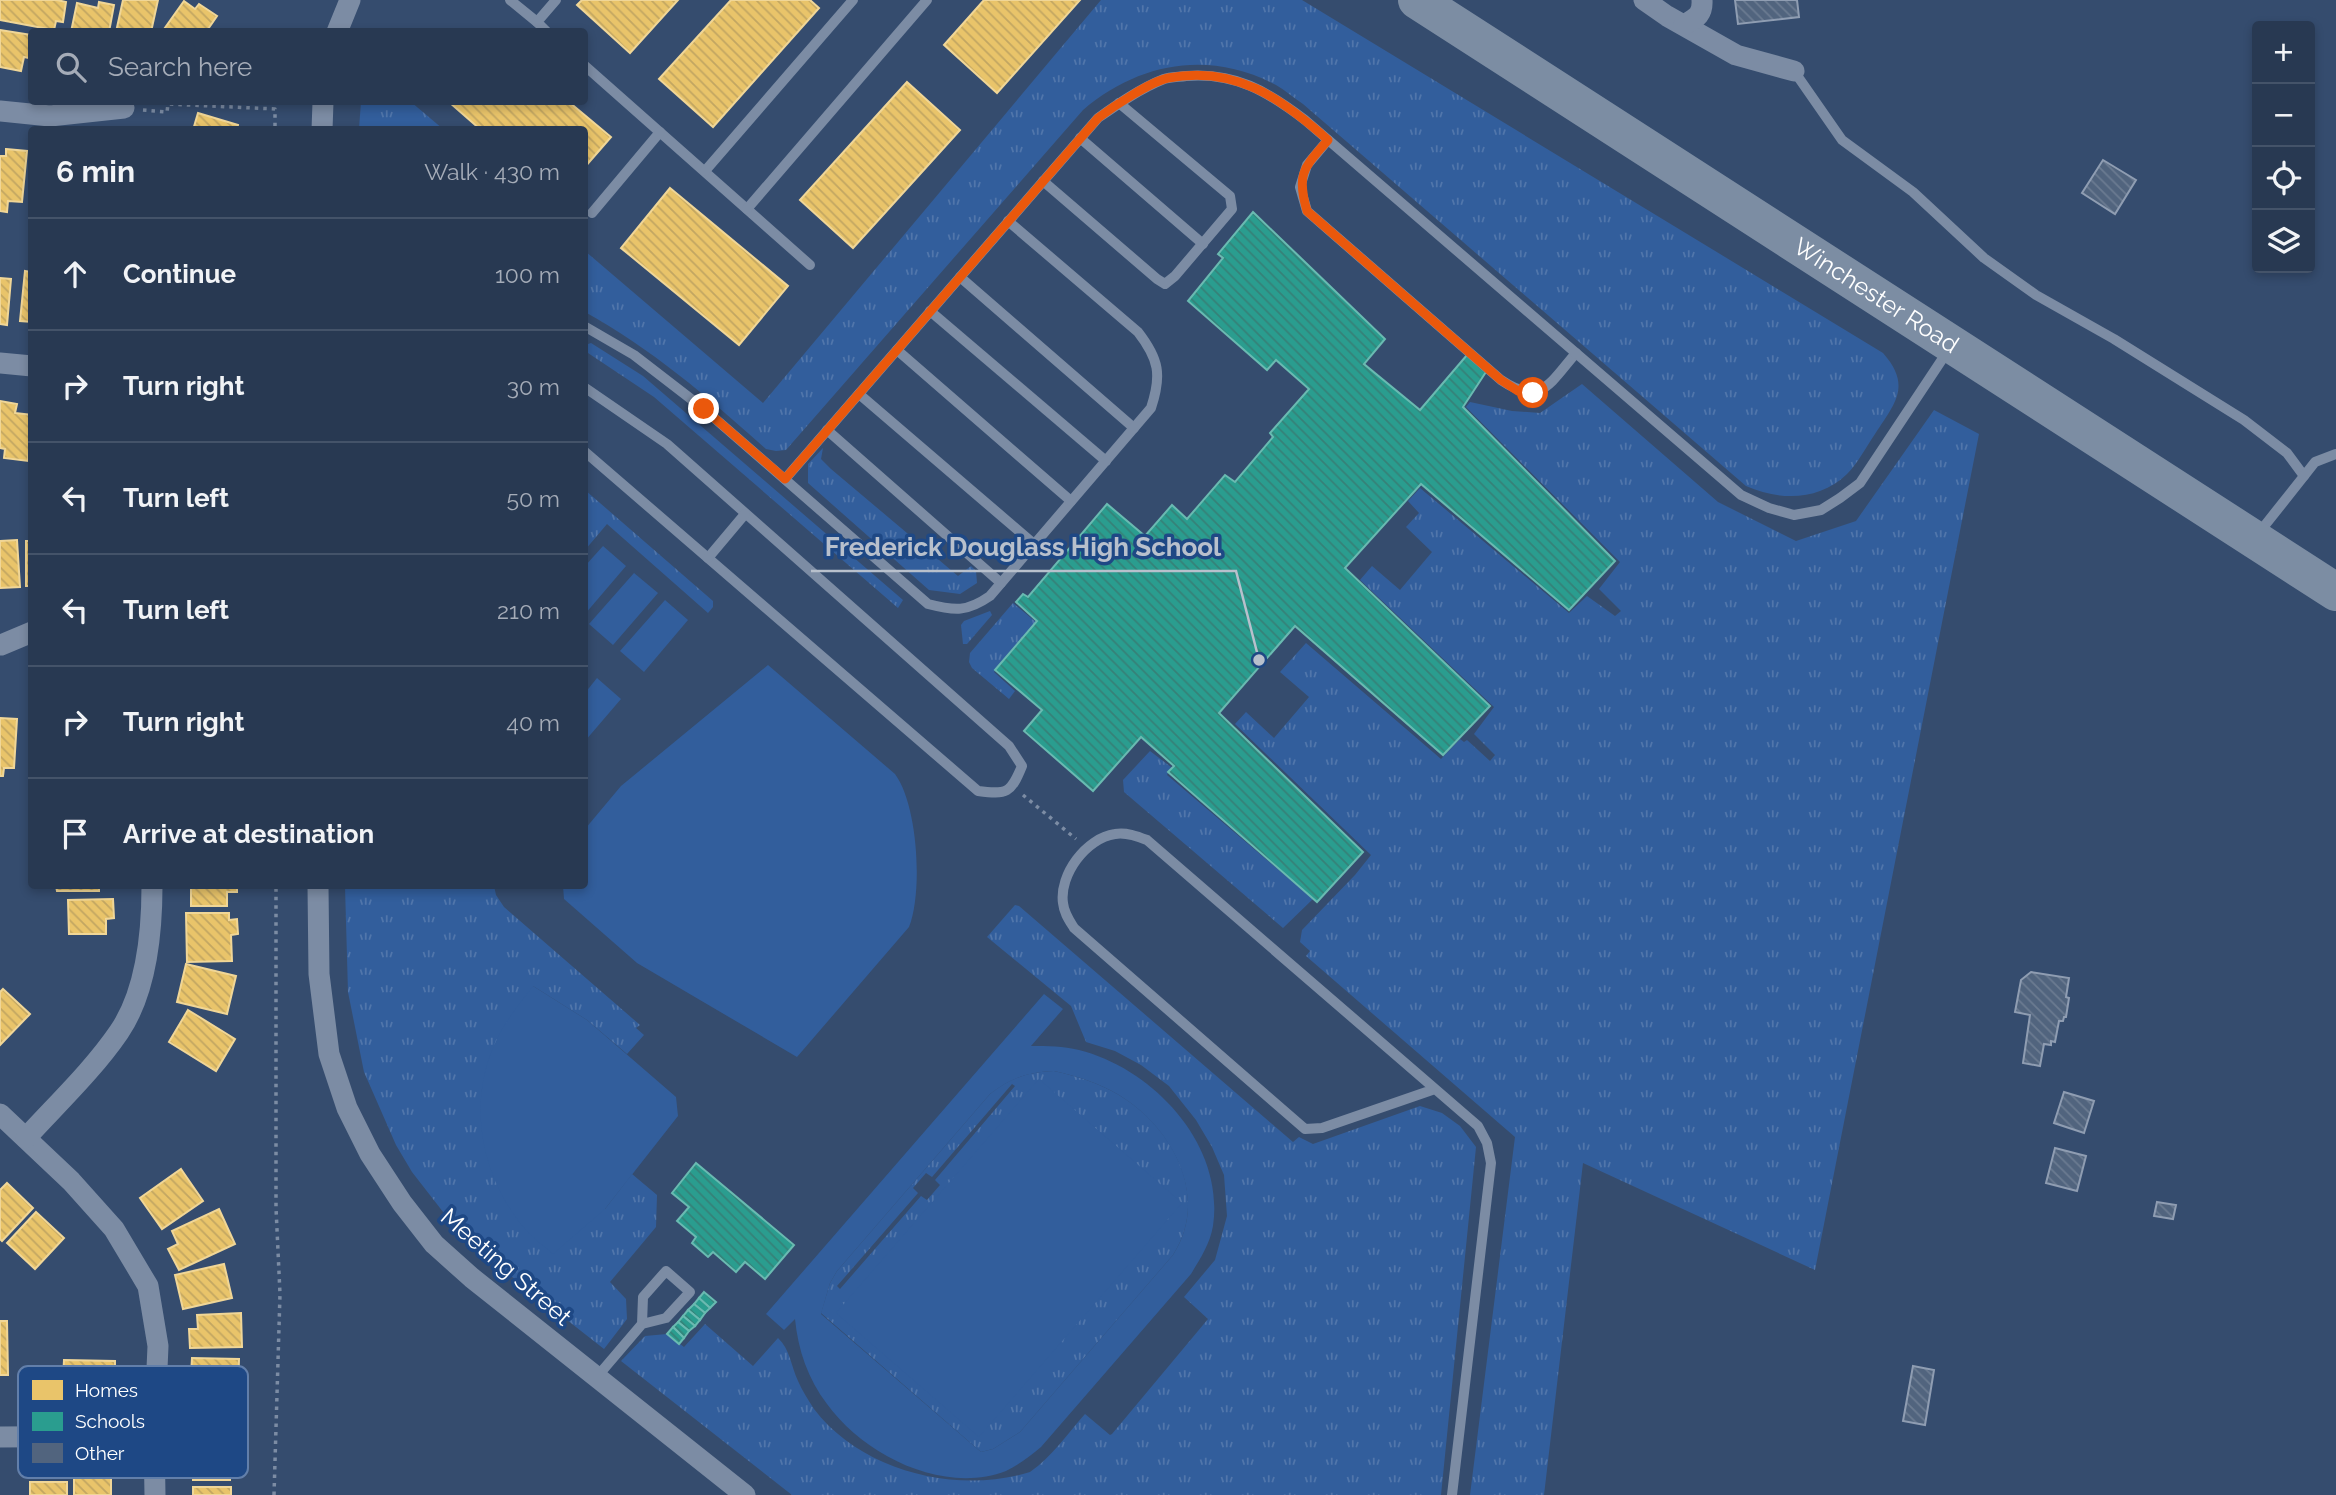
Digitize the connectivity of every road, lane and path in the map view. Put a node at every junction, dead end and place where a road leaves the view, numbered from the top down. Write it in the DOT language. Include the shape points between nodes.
graph roads {
  1 [pos="350,0"];
  2 [pos="510,0"];
  3 [pos="556,0"];
  4 [pos="853,0"];
  5 [pos="927,0"];
  6 [pos="1417,0"];
  7 [pos="1644,0"];
  8 [pos="1702,0"];
  9 [pos="537,22"];
  10 [pos="1684,26"];
  11 [pos="339,28"];
  12 [pos="543,28"];
  13 [pos="588,69"];
  14 [pos="1794,71"];
  15 [pos="1119,103"];
  16 [pos="168,105"];
  17 [pos="186,105"];
  18 [pos="323,105"];
  19 [pos="124,108"];
  20 [pos="0,111"];
  21 [pos="275,126"];
  22 [pos="322,126"];
  23 [pos="660,132"];
  24 [pos="1080,138"];
  25 [pos="1328,140"];
  26 [pos="705,172"];
  27 [pos="1043,181"];
  28 [pos="747,209"];
  29 [pos="592,213"];
  30 [pos="1008,221"];
  31 [pos="1203,244"];
  32 [pos="810,265"];
  33 [pos="960,277"];
  34 [pos="930,311"];
  35 [pos="588,328"];
  36 [pos="1952,344"];
  37 [pos="897,350"];
  38 [pos="1576,353"];
  39 [pos="0,363"];
  40 [pos="28,366"];
  41 [pos="588,390"];
  42 [pos="859,394"];
  43 [pos="1134,428"];
  44 [pos="827,430"];
  45 [pos="588,454"];
  46 [pos="2336,454"];
  47 [pos="1105,461"];
  48 [pos="2304,476"];
  49 [pos="785,479"];
  50 [pos="1071,501"];
  51 [pos="745,514"];
  52 [pos="2254,539"];
  53 [pos="1034,544"];
  54 [pos="708,558"];
  55 [pos="1001,583"];
  56 [pos="2336,592"];
  57 [pos="28,634"];
  58 [pos="1,645"];
  59 [pos="1013,786"];
  60 [pos="1087,848"];
  61 [pos="152,889"];
  62 [pos="276,889"];
  63 [pos="318,889"];
  64 [pos="1435,1089"];
  65 [pos="0,1114"];
  66 [pos="26,1138"];
  67 [pos="642,1324"];
  68 [pos="157,1366"];
  69 [pos="596,1378"];
  70 [pos="0,1437"];
  71 [pos="18,1437"];
  72 [pos="274,1495"];
  73 [pos="745,1495"];
  74 [pos="1452,1495"];
  1 -- 11 [label="street"];
  2 -- 9 [label="lane"];
  3 -- 9 [label="lane"];
  4 -- 26 [label="lane"];
  5 -- 28 [label="lane"];
  6 -- 36 [label="highway, Winchester Road"];
  7 -- 10 [label="street"];
  8 -- 10 [label="street" via="1699,17"];
  9 -- 12 [label="lane"];
  10 -- 14 [label="street" via="1736,55"];
  13 -- 23 [label="lane"];
  14 -- 48 [label="lane" via="1842,141 1913,192 1984,258 2036,295 2244,420 2287,453"];
  15 -- 24 [label="lane"];
  15 -- 25 [label="lane" via="1166,78 1205,75 1237,80 1272,95"];
  15 -- 31 [label="lane" via="1230,197 1231,209"];
  16 -- 19 [label="path" via="167,112"];
  17 -- 21 [label="path" via="275,110"];
  18 -- 22 [label="street"];
  19 -- 20 [label="street" via="50,116"];
  23 -- 26 [label="lane"];
  23 -- 29 [label="lane"];
  24 -- 27 [label="lane"];
  24 -- 31 [label="lane"];
  25 -- 38 [label="lane"];
  25 -- 38 [label="lane" via="1303,176 1300,187 1307,211 1501,380 1518,391 1533,393 1548,386"];
  26 -- 28 [label="lane"];
  27 -- 30 [label="lane"];
  27 -- 31 [label="lane" via="1165,284"];
  28 -- 32 [label="lane"];
  30 -- 33 [label="lane"];
  30 -- 43 [label="lane" via="1128,322 1152,350 1157,391 1151,408"];
  33 -- 34 [label="lane"];
  33 -- 43 [label="lane"];
  34 -- 37 [label="lane"];
  34 -- 47 [label="lane"];
  35 -- 49 [label="lane" via="644,363"];
  36 -- 38 [label="lane" via="1860,483 1821,510 1794,515 1741,495"];
  36 -- 52 [label="highway, Winchester Road"];
  37 -- 42 [label="lane"];
  37 -- 50 [label="lane"];
  39 -- 40 [label="street"];
  41 -- 51 [label="lane" via="667,444"];
  42 -- 44 [label="lane"];
  42 -- 53 [label="lane"];
  43 -- 47 [label="lane"];
  44 -- 49 [label="lane"];
  44 -- 55 [label="lane"];
  45 -- 54 [label="lane"];
  46 -- 48 [label="lane" via="2315,462"];
  47 -- 50 [label="lane"];
  48 -- 52 [label="lane"];
  49 -- 55 [label="lane" via="928,604 949,610 973,607"];
  50 -- 53 [label="lane"];
  51 -- 54 [label="lane"];
  51 -- 59 [label="lane" via="1009,746 1021,766"];
  52 -- 56 [label="highway, Winchester Road"];
  53 -- 55 [label="lane"];
  54 -- 59 [label="lane" via="978,791 1000,794"];
  57 -- 58 [label="street"];
  59 -- 60 [label="path"];
  60 -- 64 [label="lane" via="1116,834 1147,840"];
  60 -- 64 [label="lane" via="1063,889 1065,913 1074,928 1306,1129 1322,1128"];
  61 -- 66 [label="street" via="149,948 121,1030"];
  62 -- 72 [label="path" via="280,1294"];
  63 -- 69 [label="street, Meeting Street" via="319,974 328,1054 370,1154 434,1244"];
  64 -- 74 [label="lane" via="1478,1126 1490,1163"];
  65 -- 66 [label="street"];
  66 -- 68 [label="street" via="114,1229 148,1286"];
  67 -- 67 [label="lane" via="643,1297 666,1271 690,1292 666,1318"];
  67 -- 69 [label="lane"];
  69 -- 73 [label="street, Meeting Street"];
  70 -- 71 [label="street"];
}
